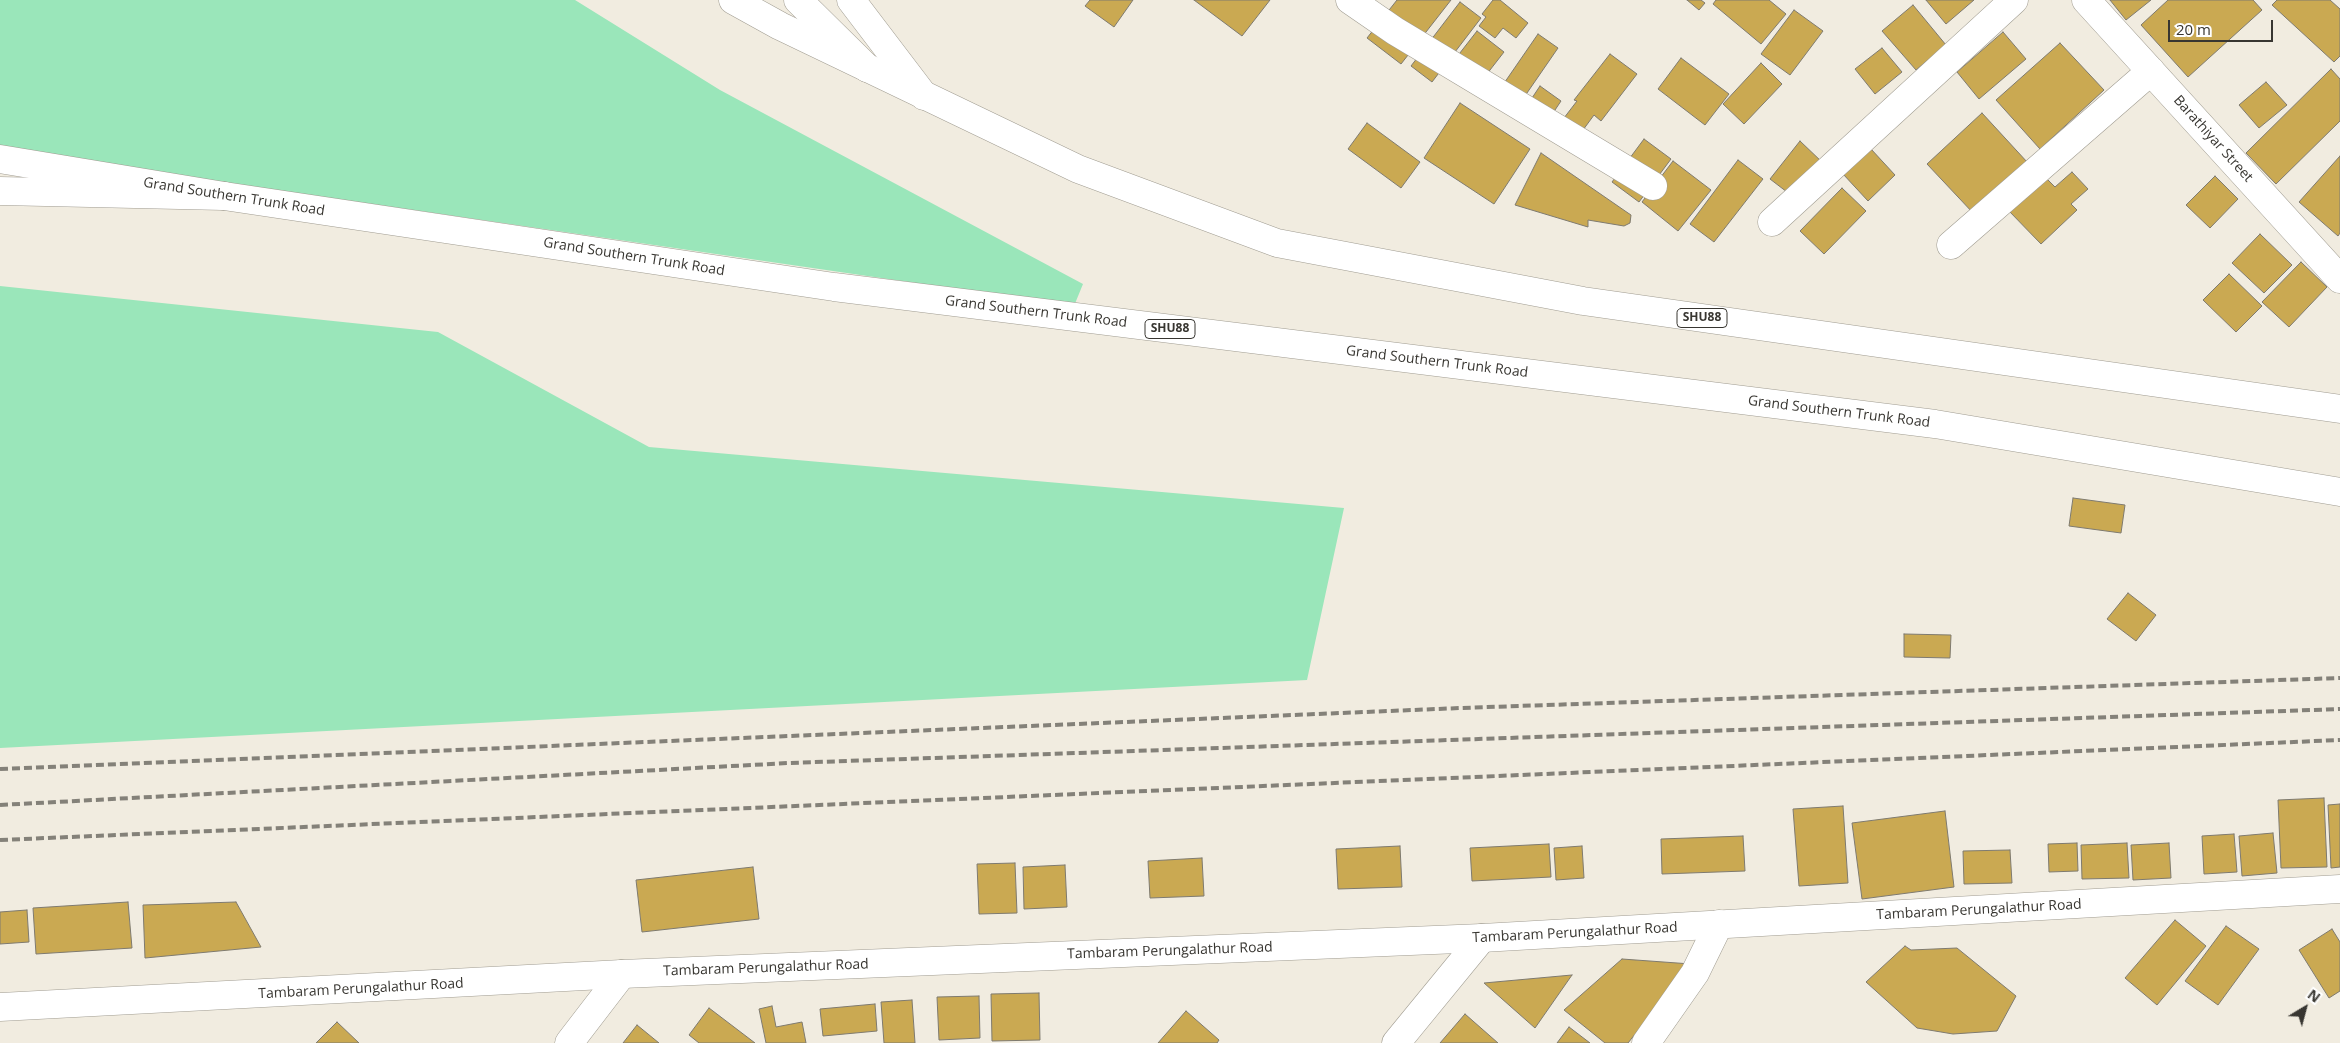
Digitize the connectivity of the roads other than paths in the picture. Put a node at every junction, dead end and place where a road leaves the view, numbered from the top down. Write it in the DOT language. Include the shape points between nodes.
graph roads {
  1 [pos="733,0"];
  2 [pos="798,0"];
  3 [pos="851,0"];
  4 [pos="1350,0"];
  5 [pos="2014,0"];
  6 [pos="2086,0"];
  7 [pos="867,68"];
  8 [pos="2151,71"];
  9 [pos="924,96"];
  10 [pos="0,159"];
  11 [pos="1653,186"];
  12 [pos="0,191"];
  13 [pos="224,196"];
  14 [pos="1772,222"];
  15 [pos="1951,245"];
  16 [pos="2340,279"];
  17 [pos="2340,409"];
  18 [pos="2340,492"];
  19 [pos="2340,890"];
  20 [pos="1719,924"];
  21 [pos="1482,938"];
  22 [pos="622,974"];
  23 [pos="1,1007"];
  24 [pos="569,1043"];
  25 [pos="1396,1043"];
  26 [pos="1646,1043"];
  1 -- 7 [label="main road, SHU88"];
  2 -- 7 [label="main road"];
  3 -- 9 [label="main road"];
  4 -- 11 [label="main road" via="1395,32"];
  5 -- 14 [label="main road"];
  6 -- 8 [label="main road, Barathiyar Street"];
  7 -- 9 [label="main road, SHU88"];
  8 -- 15 [label="main road"];
  8 -- 16 [label="main road, Barathiyar Street"];
  9 -- 17 [label="main road, SHU88" via="1078,169 1277,243 1584,301"];
  10 -- 13 [label="main road, Grand Southern Trunk Road / SHU88"];
  12 -- 13 [label="main road"];
  13 -- 18 [label="main road, Grand Southern Trunk Road / SHU88" via="834,287 1935,424"];
  19 -- 20 [label="main road, Tambaram Perungalathur Road"];
  20 -- 21 [label="main road, Tambaram Perungalathur Road"];
  20 -- 26 [label="main road" via="1695,973"];
  21 -- 22 [label="main road, Tambaram Perungalathur Road"];
  21 -- 25 [label="main road"];
  22 -- 23 [label="main road, Tambaram Perungalathur Road"];
  22 -- 24 [label="main road"];
}
